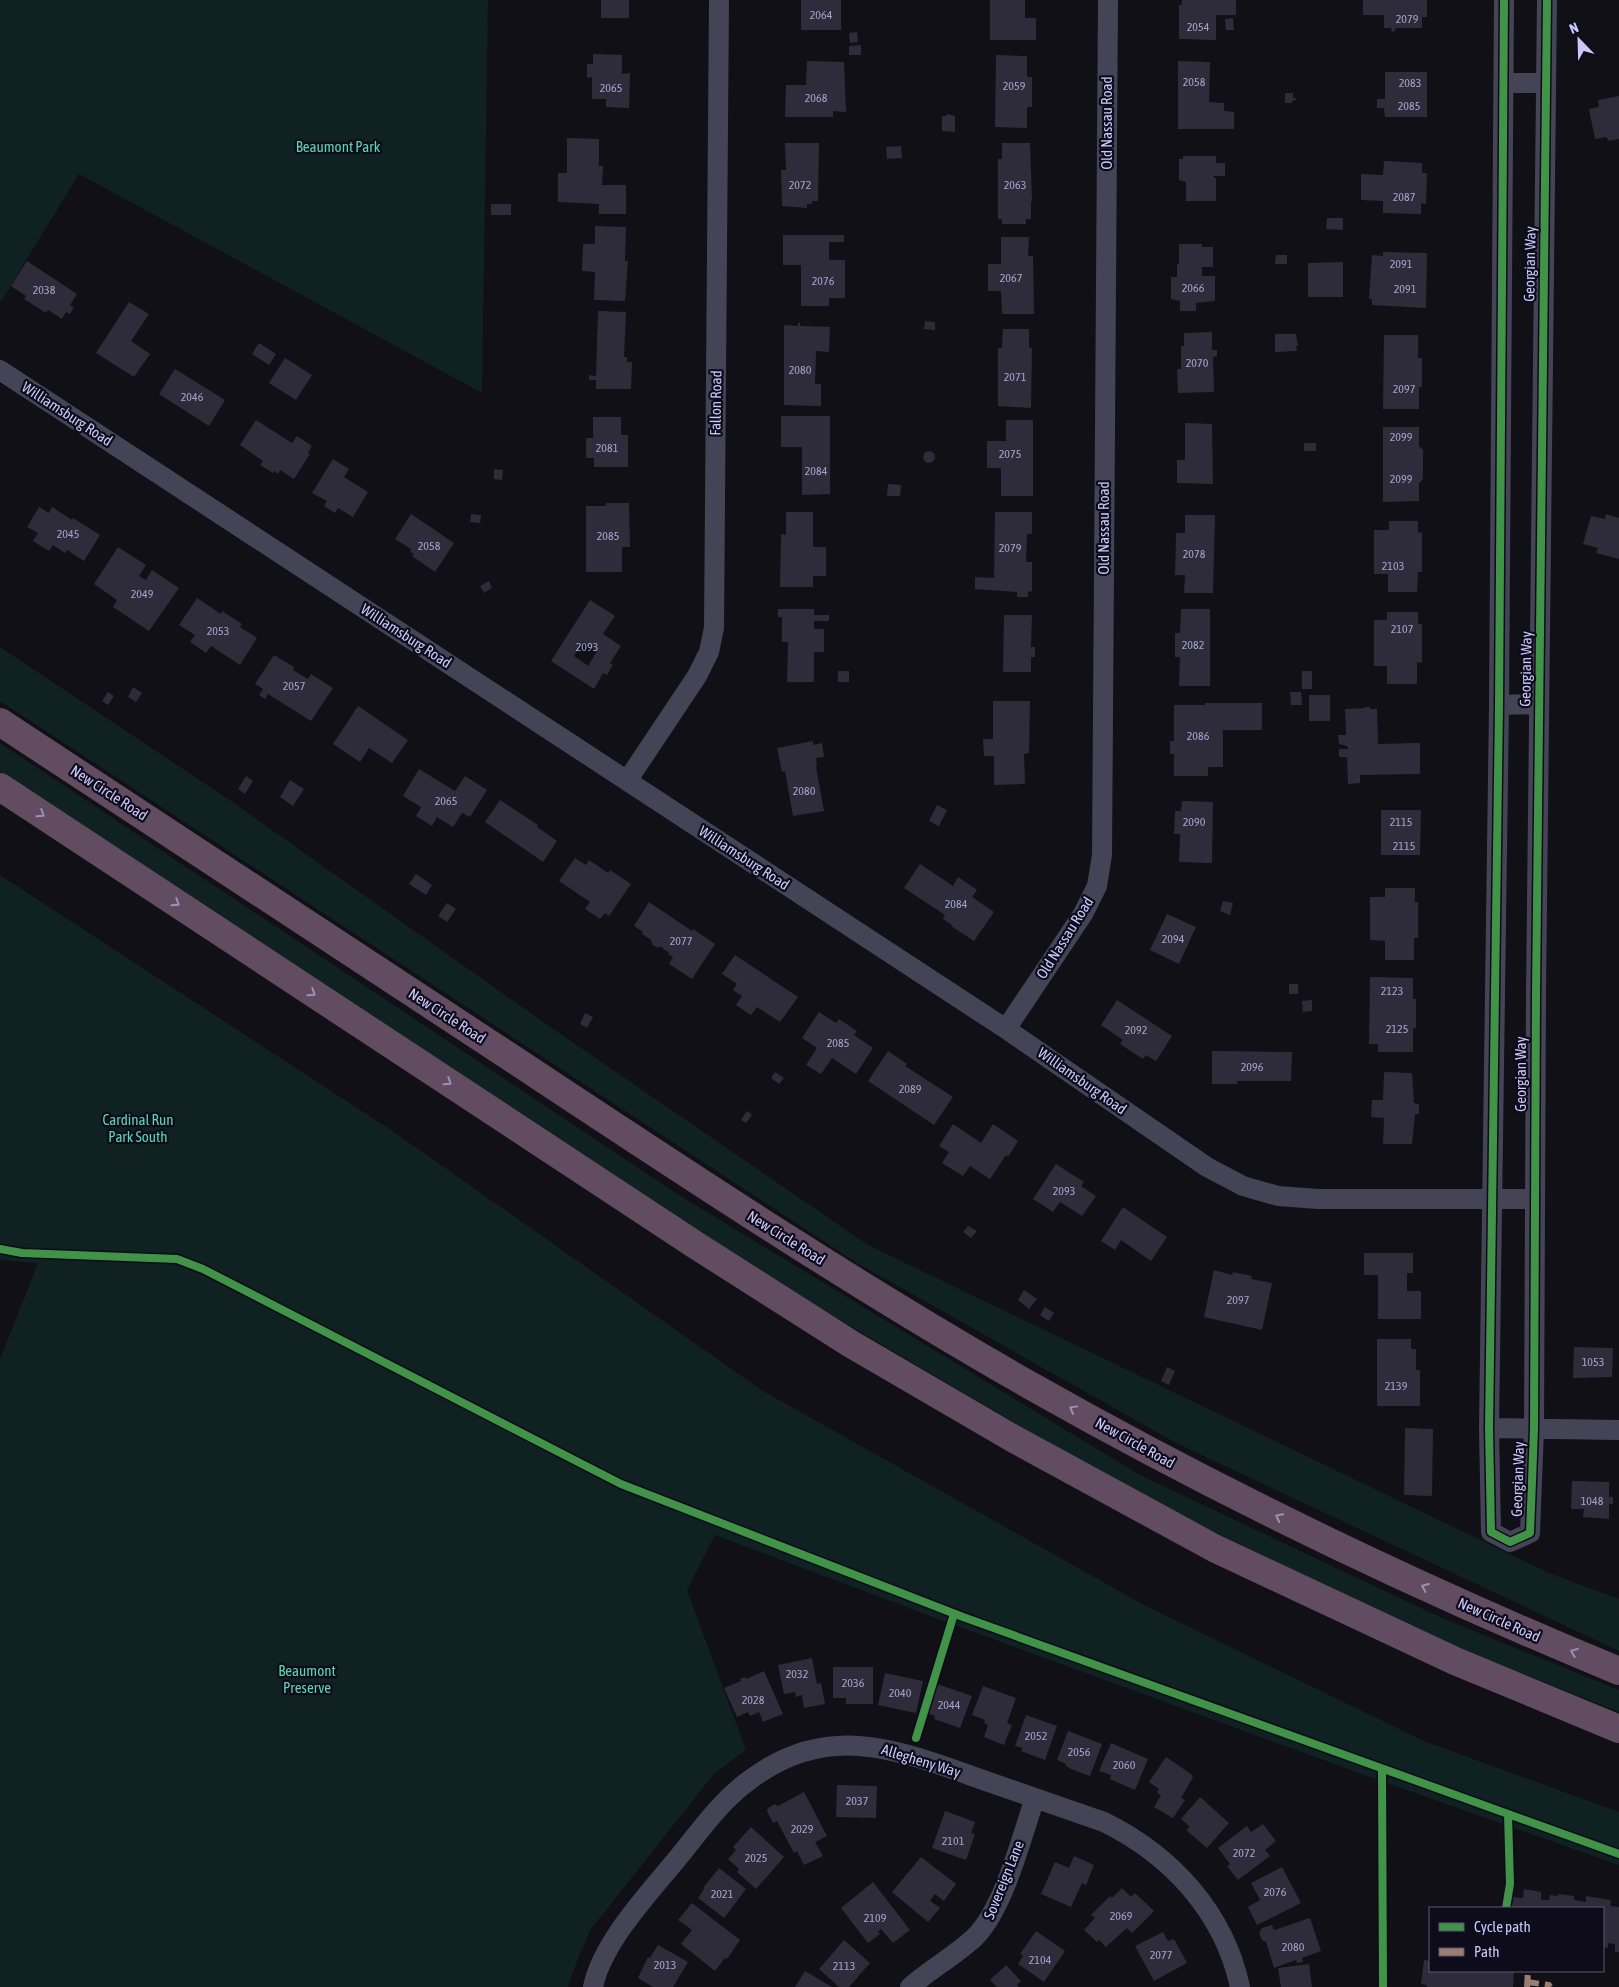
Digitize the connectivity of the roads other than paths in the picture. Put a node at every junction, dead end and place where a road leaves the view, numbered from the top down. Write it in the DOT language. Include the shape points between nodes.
graph roads {
  1 [pos="719,0"];
  2 [pos="1108,0"];
  3 [pos="1504,0"];
  4 [pos="1547,0"];
  5 [pos="1503,82"];
  6 [pos="1545,83"];
  7 [pos="0,370"];
  8 [pos="1539,704"];
  9 [pos="1499,705"];
  10 [pos="0,722"];
  11 [pos="627,781"];
  12 [pos="0,787"];
  13 [pos="1006,1029"];
  14 [pos="1534,1199"];
  15 [pos="1493,1200"];
  16 [pos="1489,1428"];
  17 [pos="1534,1429"];
  18 [pos="1619,1430"];
  19 [pos="1619,1671"];
  20 [pos="1619,1729"];
  21 [pos="1034,1798"];
  22 [pos="593,1987"];
  23 [pos="910,1987"];
  24 [pos="1240,1987"];
  1 -- 11 [label="street, Fallon Road" via="714,628 709,652 696,676"];
  2 -- 13 [label="street, Old Nassau Road" via="1102,855 1097,886 1083,914"];
  3 -- 5 [label="street, Georgian Way"];
  4 -- 6 [label="street, Georgian Way"];
  5 -- 6 [label="street"];
  5 -- 9 [label="street, Georgian Way"];
  6 -- 8 [label="street, Georgian Way"];
  7 -- 11 [label="street, Williamsburg Road"];
  8 -- 9 [label="street"];
  8 -- 14 [label="street, Georgian Way"];
  9 -- 15 [label="street, Georgian Way"];
  19 -- 10 [label="highway, New Circle Road, one-way" via="1417,1584 1182,1469 885,1300 741,1210"];
  11 -- 13 [label="street, Williamsburg Road"];
  12 -- 20 [label="highway, one-way" via="696,1246 851,1344 1005,1434 1214,1548 1455,1661"];
  13 -- 15 [label="street, Williamsburg Road" via="1207,1167 1243,1186 1278,1196 1318,1199"];
  14 -- 15 [label="street, Williamsburg Road"];
  14 -- 17 [label="street, Georgian Way"];
  15 -- 16 [label="street, Georgian Way"];
  16 -- 17 [label="street"];
  16 -- 17 [label="street, Georgian Way" via="1491,1532 1510,1542 1530,1533"];
  17 -- 18 [label="street"];
  21 -- 22 [label="street, Allegheny Way" via="916,1756 877,1747 853,1744 814,1748 790,1756 751,1778 722,1803 618,1934 602,1959"];
  21 -- 23 [label="street, Sovereign Lane" via="1008,1876 986,1924 974,1938"];
  21 -- 24 [label="street, Allegheny Way" via="1104,1822 1125,1833 1180,1876 1211,1914 1234,1965"];
}
